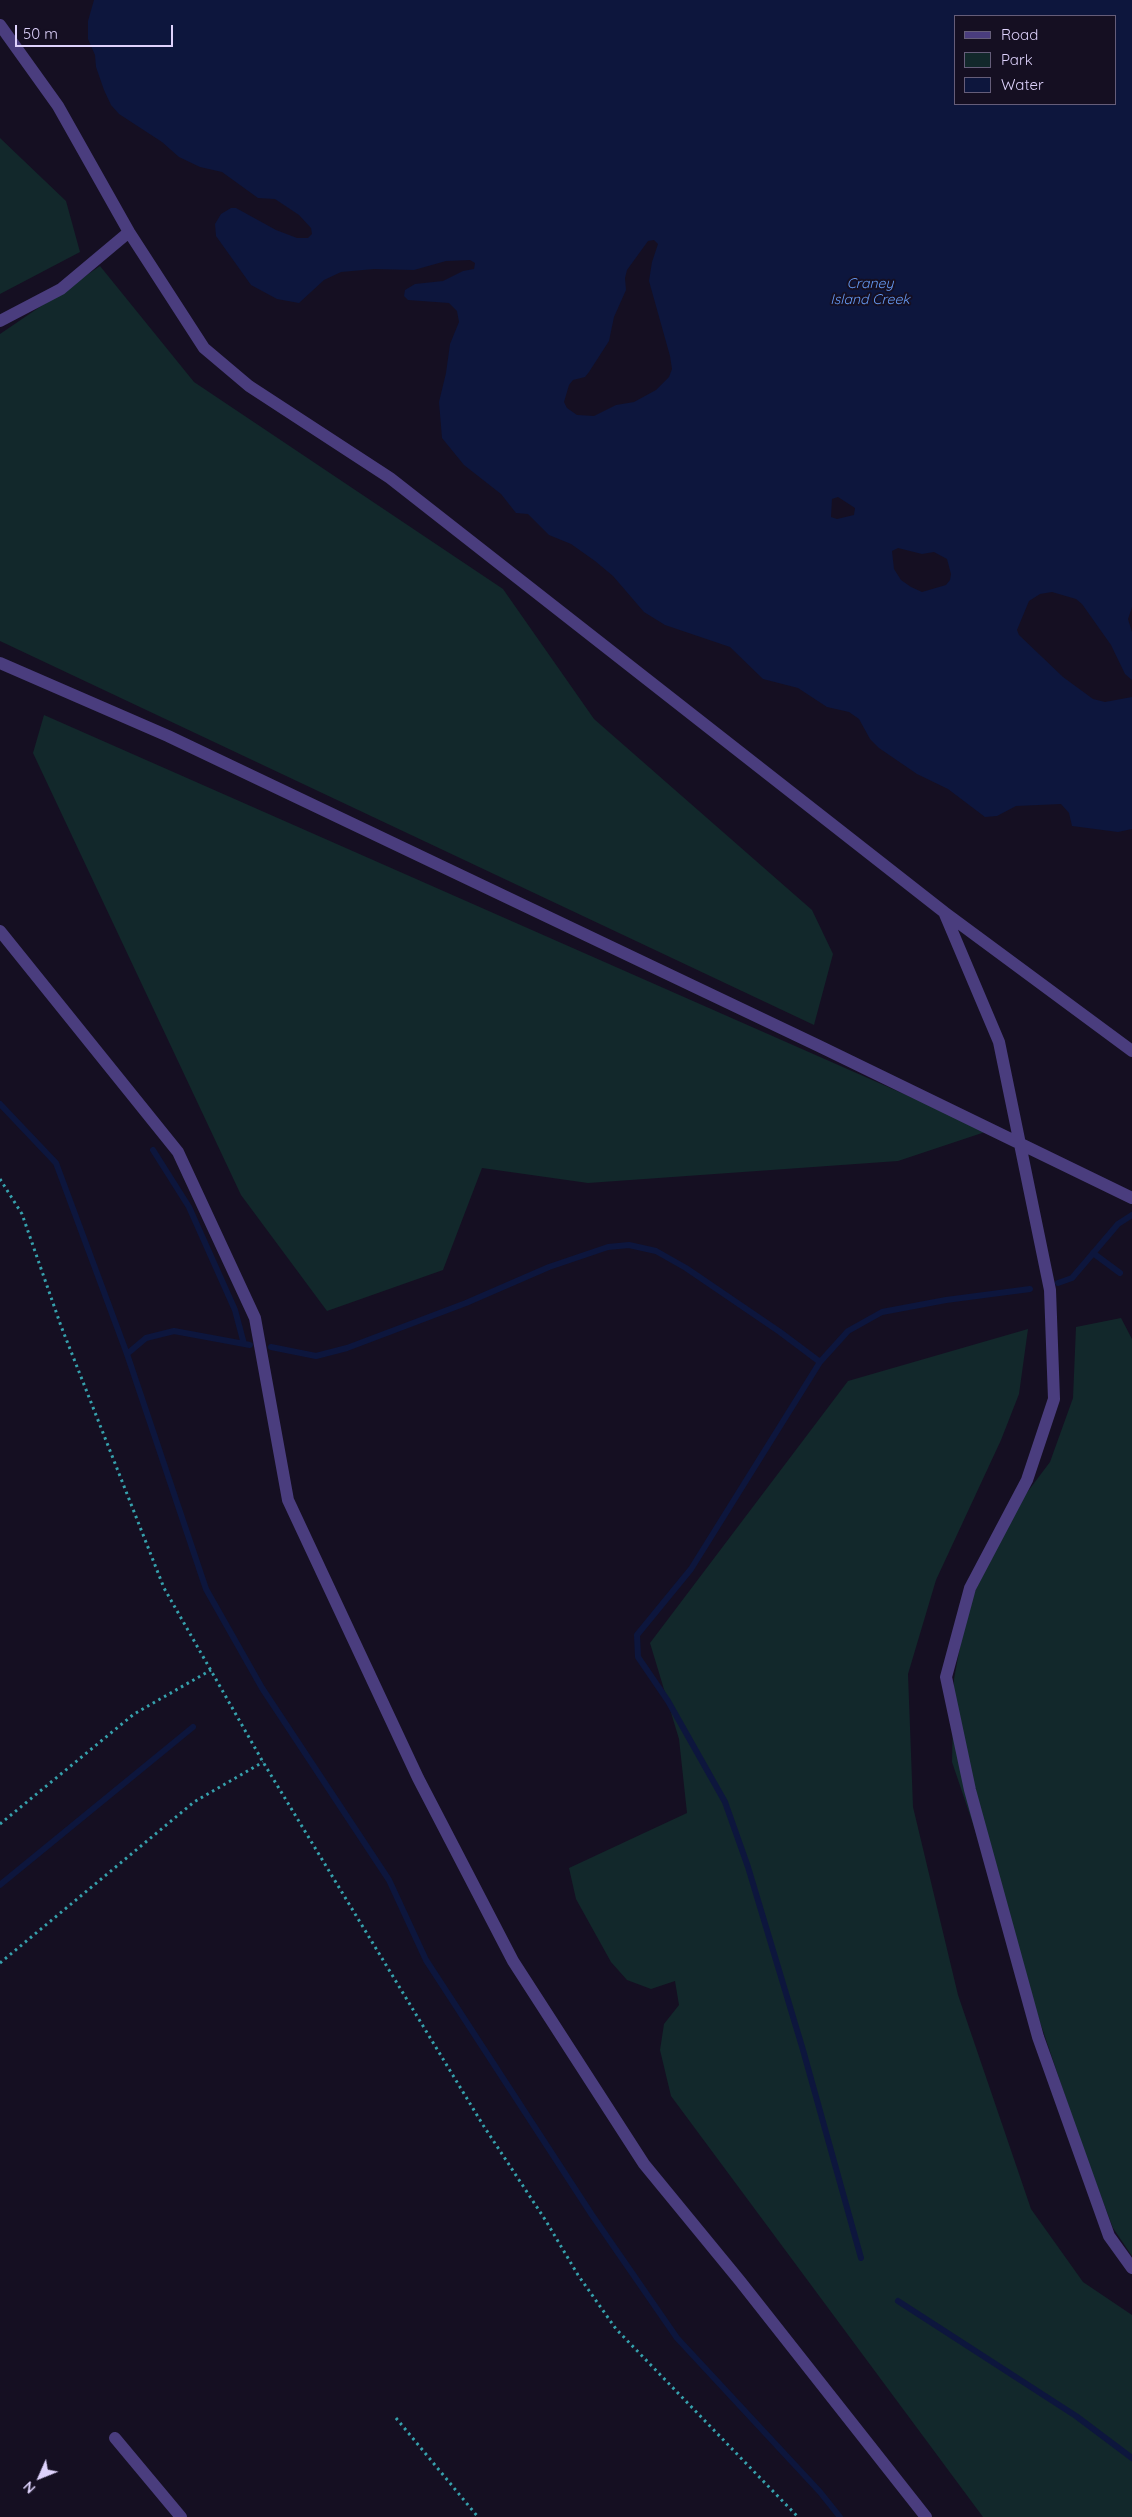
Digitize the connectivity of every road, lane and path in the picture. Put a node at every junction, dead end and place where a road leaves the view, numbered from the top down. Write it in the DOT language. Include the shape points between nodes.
graph roads {
  1 [pos="0,24"];
  2 [pos="129,232"];
  3 [pos="0,321"];
  4 [pos="0,662"];
  5 [pos="944,912"];
  6 [pos="0,931"];
  7 [pos="1132,1051"];
  8 [pos="1020,1144"];
  9 [pos="0,1179"];
  10 [pos="1132,1198"];
  11 [pos="211,1670"];
  12 [pos="263,1762"];
  13 [pos="0,1824"];
  14 [pos="0,1963"];
  15 [pos="1132,2268"];
  16 [pos="396,2418"];
  17 [pos="115,2438"];
  18 [pos="181,2517"];
  19 [pos="478,2517"];
  20 [pos="798,2517"];
  21 [pos="926,2517"];
  1 -- 2 [label="lane" via="58,106"];
  2 -- 3 [label="lane" via="61,289"];
  2 -- 5 [label="lane" via="204,348 249,386 390,478"];
  4 -- 8 [label="lane" via="168,736"];
  5 -- 7 [label="lane"];
  5 -- 8 [label="lane" via="999,1042"];
  6 -- 21 [label="lane" via="178,1152 255,1318 288,1500 418,1778 513,1962 644,2164"];
  8 -- 10 [label="lane"];
  8 -- 15 [label="lane" via="1050,1290 1054,1399 1027,1480 970,1588 946,1677 970,1790 1038,2037 1110,2236"];
  9 -- 11 [label="path" via="22,1214 61,1326 164,1588"];
  11 -- 12 [label="path"];
  11 -- 13 [label="path" via="134,1714"];
  12 -- 14 [label="path" via="194,1802"];
  12 -- 20 [label="path" via="482,2125 616,2330"];
  16 -- 19 [label="path"];
  17 -- 18 [label="lane"];
}
